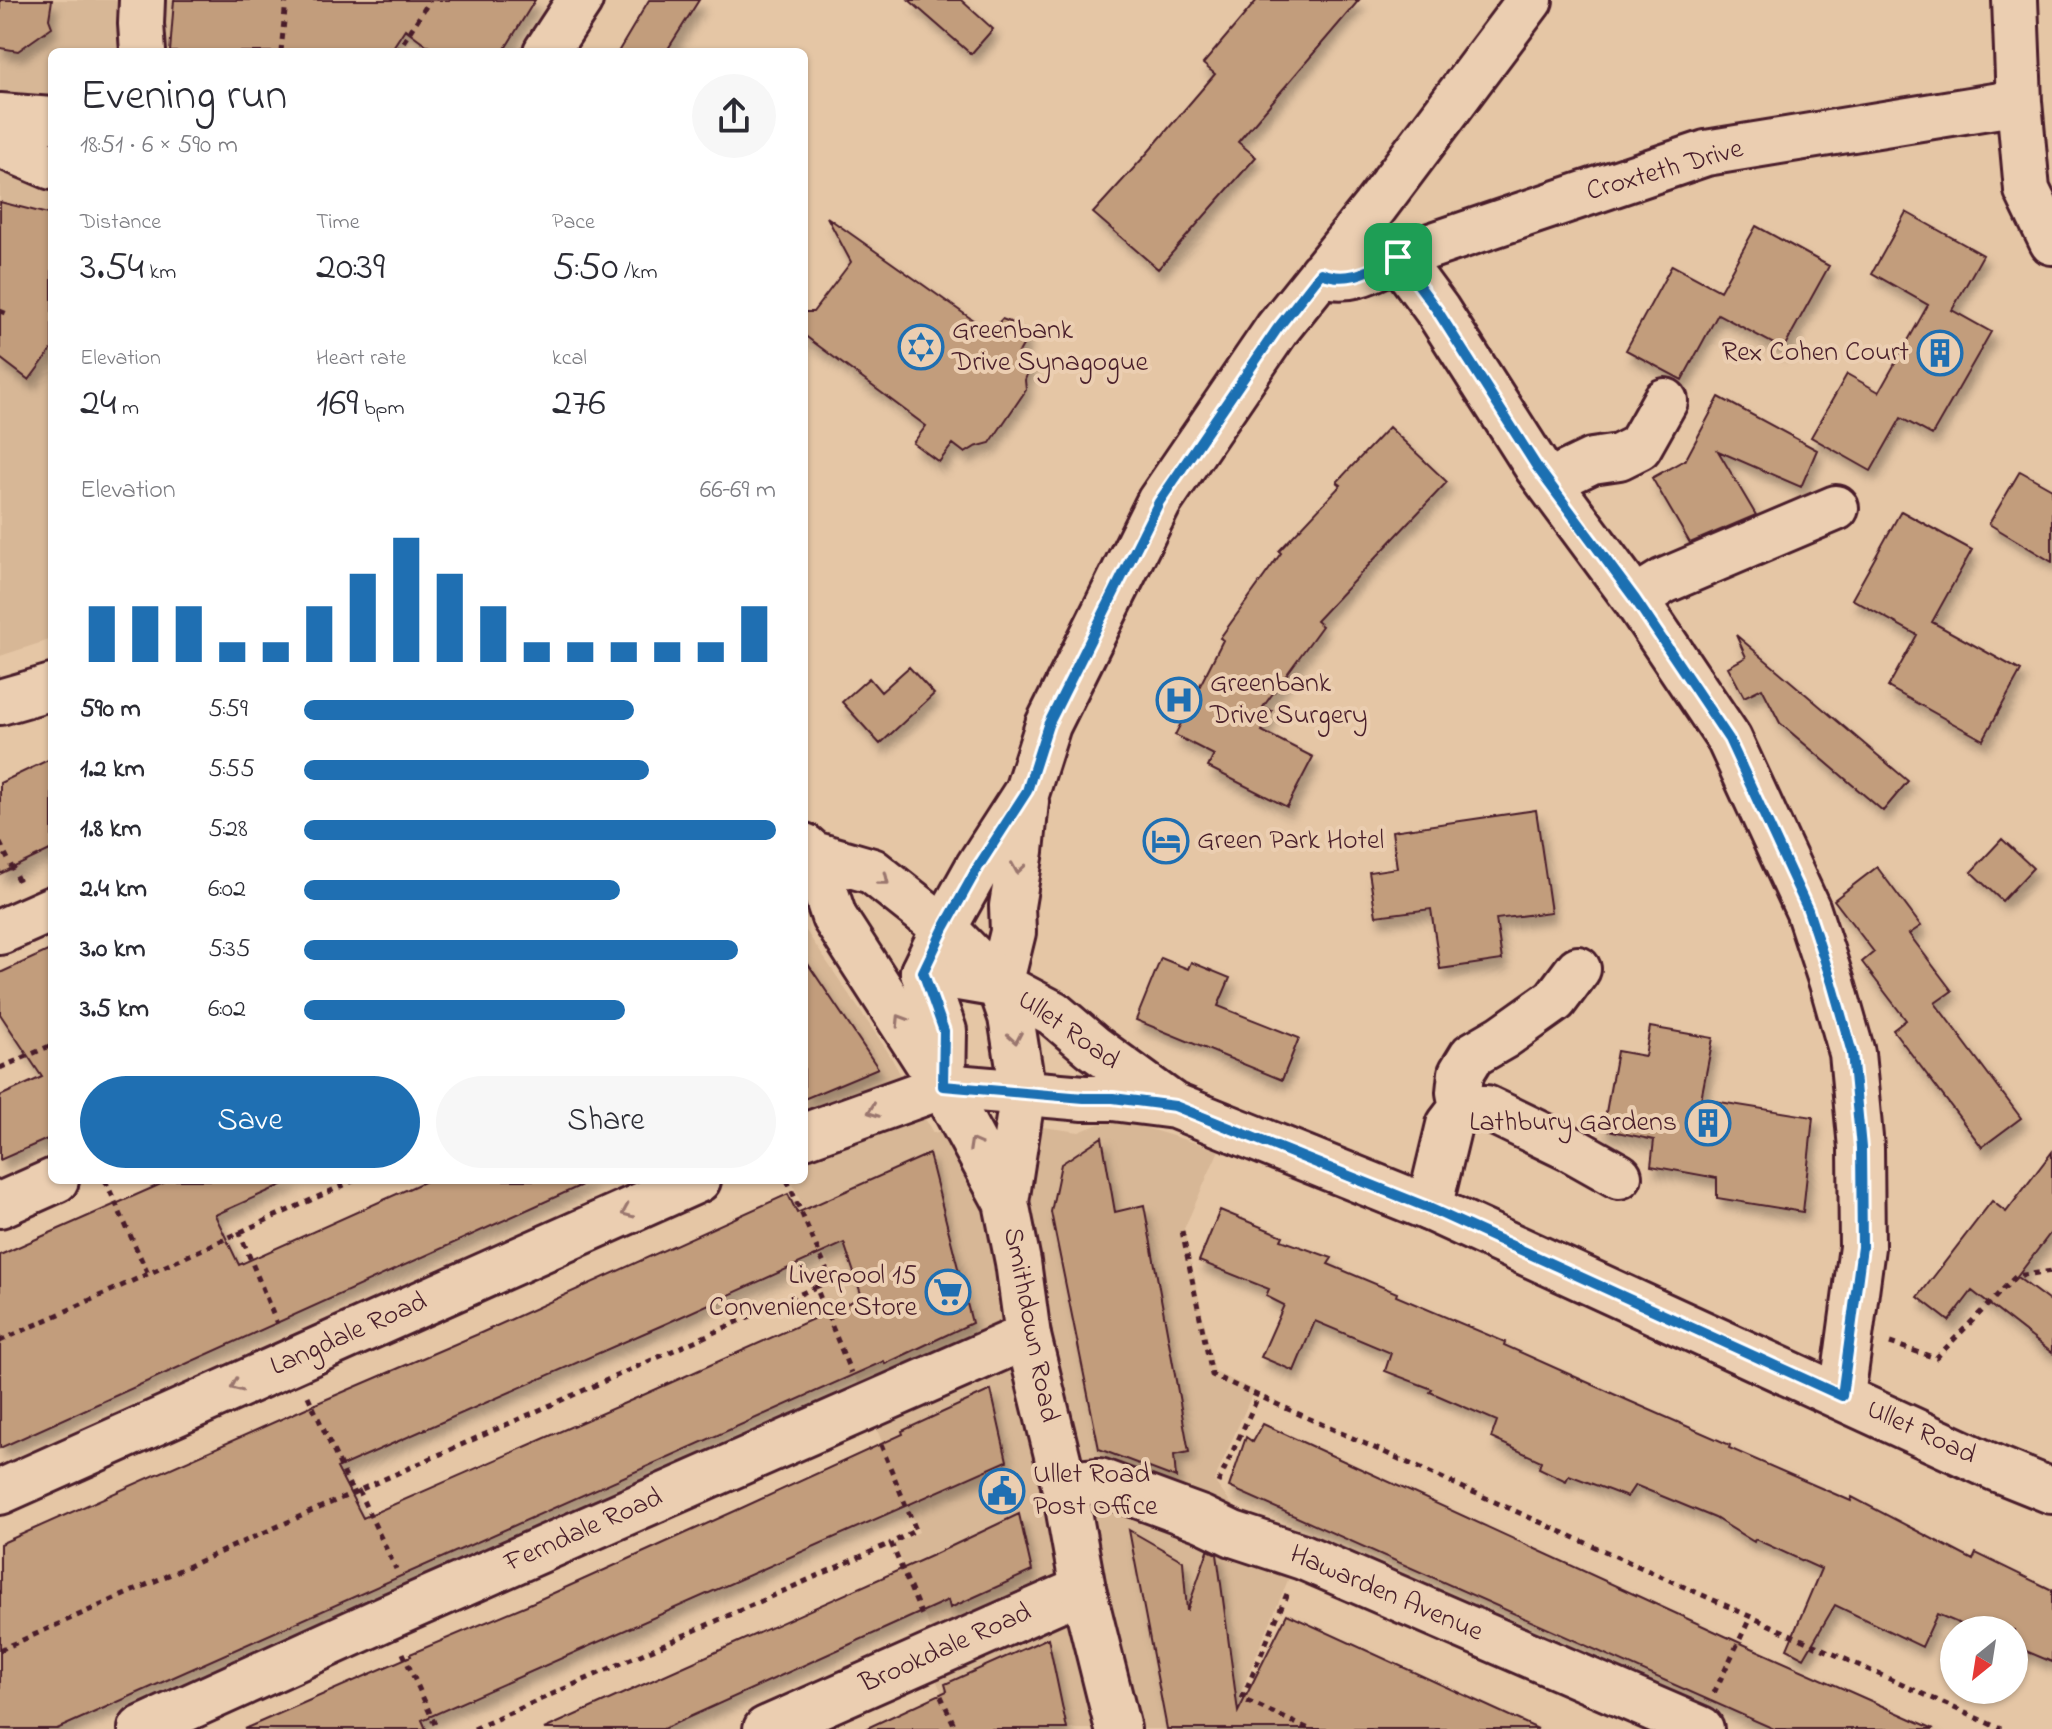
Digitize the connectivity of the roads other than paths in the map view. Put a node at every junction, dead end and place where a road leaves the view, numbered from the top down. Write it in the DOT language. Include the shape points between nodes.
graph roads {
  1 [pos="580,0"];
  2 [pos="1530,0"];
  3 [pos="2015,0"];
  4 [pos="549,48"];
  5 [pos="2019,102"];
  6 [pos="0,116"];
  7 [pos="48,120"];
  8 [pos="0,145"];
  9 [pos="48,165"];
  10 [pos="2052,242"];
  11 [pos="1398,257"];
  12 [pos="1321,273"];
  13 [pos="1665,401"];
  14 [pos="1548,482"];
  15 [pos="1836,508"];
  16 [pos="1635,599"];
  17 [pos="48,688"];
  18 [pos="0,702"];
  19 [pos="1027,791"];
  20 [pos="808,850"];
  21 [pos="48,911"];
  22 [pos="944,928"];
  23 [pos="0,932"];
  24 [pos="1578,969"];
  25 [pos="923,972"];
  26 [pos="1000,985"];
  27 [pos="943,1086"];
  28 [pos="1023,1092"];
  29 [pos="1175,1106"];
  30 [pos="1462,1108"];
  31 [pos="808,1135"];
  32 [pos="1619,1176"];
  33 [pos="48,1184"];
  34 [pos="689,1184"];
  35 [pos="1006,1202"];
  36 [pos="0,1205"];
  37 [pos="1429,1208"];
  38 [pos="1028,1336"];
  39 [pos="1842,1396"];
  40 [pos="1064,1484"];
  41 [pos="2052,1491"];
  42 [pos="0,1492"];
  43 [pos="1083,1589"];
  44 [pos="1700,1728"];
  45 [pos="141,1729"];
  46 [pos="766,1729"];
  47 [pos="1118,1729"];
  1 -- 4 [label="main road"];
  2 -- 12 [label="main road"];
  3 -- 5 [label="main road"];
  5 -- 10 [label="main road" via="2027,190"];
  5 -- 11 [label="main road, Croxteth Drive" via="1706,153"];
  6 -- 7 [label="main road"];
  8 -- 9 [label="main road"];
  11 -- 12 [label="main road, Croxteth Drive" via="1347,278"];
  11 -- 14 [label="main road"];
  12 -- 19 [label="main road" via="1159,502 1048,725"];
  13 -- 14 [label="main road" via="1639,447"];
  14 -- 16 [label="main road"];
  15 -- 16 [label="main road" via="1664,581"];
  16 -- 39 [label="main road" via="1729,739 1808,910 1852,1053 1861,1148 1862,1247"];
  17 -- 18 [label="main road"];
  19 -- 22 [label="main road"];
  19 -- 26 [label="main road, Ullet Road, one-way" via="1013,932"];
  20 -- 22 [label="main road, Smithdown Road, one-way" via="872,871"];
  27 -- 20 [label="main road, Smithdown Road, one-way" via="834,917"];
  21 -- 23 [label="main road"];
  22 -- 25 [label="main road"];
  22 -- 26 [label="main road, Smithdown Road"];
  24 -- 30 [label="main road" via="1555,1000 1472,1055 1461,1073"];
  25 -- 26 [label="main road, Ullet Road"];
  25 -- 27 [label="main road" via="944,1031"];
  26 -- 28 [label="main road, Smithdown Road, one-way" via="1011,1017"];
  26 -- 29 [label="main road, Ullet Road" via="1053,1013"];
  27 -- 28 [label="main road, Ullet Road"];
  27 -- 31 [label="main road, one-way"];
  35 -- 27 [label="main road, Smithdown Road, one-way"];
  28 -- 29 [label="main road, Ullet Road"];
  28 -- 35 [label="main road, Smithdown Road"];
  29 -- 37 [label="main road, Ullet Road"];
  30 -- 32 [label="main road" via="1486,1108"];
  30 -- 37 [label="main road" via="1449,1125"];
  33 -- 36 [label="main road"];
  34 -- 42 [label="main road, Langdale Road, one-way"];
  35 -- 38 [label="main road, Smithdown Road"];
  37 -- 39 [label="main road, Ullet Road"];
  38 -- 40 [label="main road, Smithdown Road"];
  38 -- 45 [label="main road, Ferndale Road"];
  39 -- 41 [label="main road, Ullet Road"];
  40 -- 43 [label="main road, Smithdown Road"];
  40 -- 44 [label="main road, Hawarden Avenue" via="1099,1481 1303,1557"];
  43 -- 46 [label="main road, Brookdale Road"];
  43 -- 47 [label="main road, Smithdown Road"];
}
